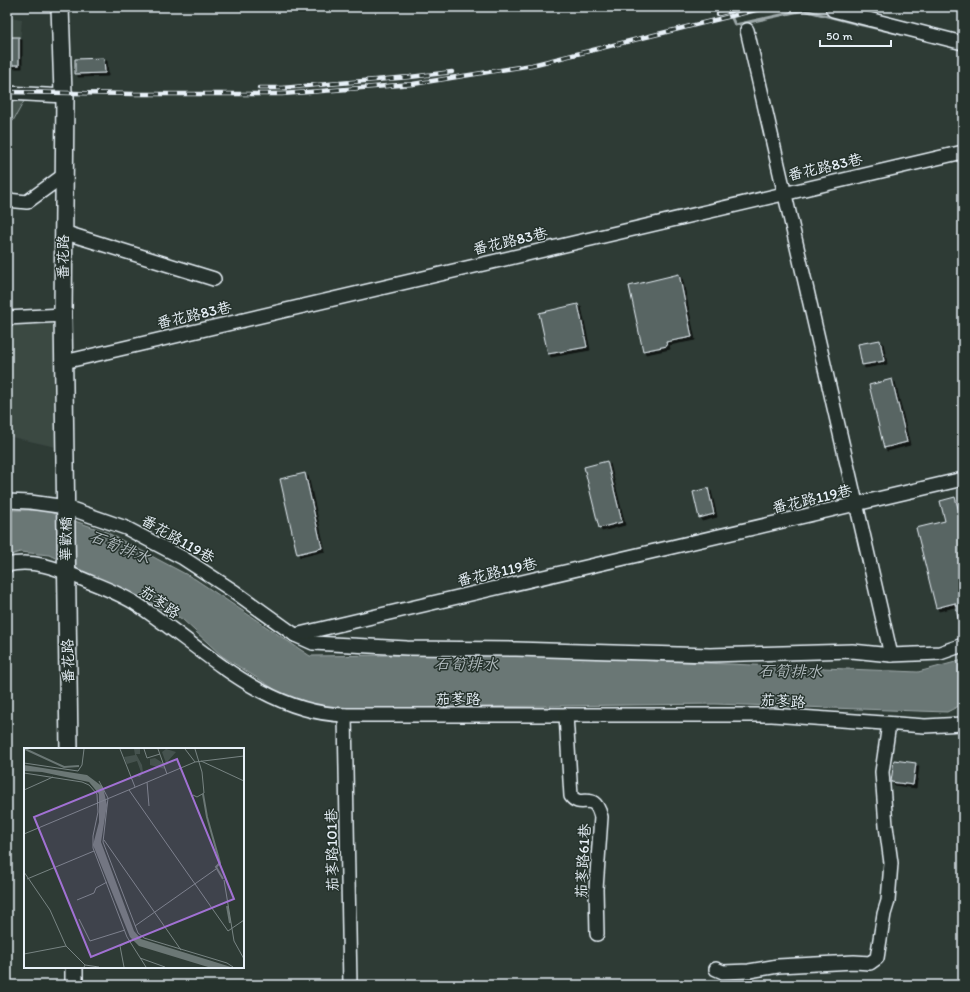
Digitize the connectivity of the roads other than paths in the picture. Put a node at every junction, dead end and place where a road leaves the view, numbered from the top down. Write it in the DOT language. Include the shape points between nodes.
graph roads {
  1 [pos="60,7"];
  2 [pos="833,10"];
  3 [pos="747,30"];
  4 [pos="963,43"];
  5 [pos="7,94"];
  6 [pos="65,96"];
  7 [pos="963,152"];
  8 [pos="64,176"];
  9 [pos="784,194"];
  10 [pos="7,200"];
  11 [pos="63,232"];
  12 [pos="214,279"];
  13 [pos="63,315"];
  14 [pos="7,318"];
  15 [pos="64,362"];
  16 [pos="963,480"];
  17 [pos="7,501"];
  18 [pos="856,505"];
  19 [pos="66,506"];
  20 [pos="7,565"];
  21 [pos="66,572"];
  22 [pos="295,635"];
  23 [pos="963,645"];
  24 [pos="891,655"];
  25 [pos="345,715"];
  26 [pos="566,715"];
  27 [pos="889,724"];
  28 [pos="963,724"];
  29 [pos="70,748"];
  30 [pos="597,934"];
  31 [pos="74,968"];
  32 [pos="716,969"];
  33 [pos="74,985"];
  34 [pos="350,985"];
  1 -- 6 [label="main road, 番花路"];
  2 -- 4 [label="street"];
  3 -- 9 [label="street"];
  5 -- 6 [label="street"];
  6 -- 8 [label="main road, 番花路"];
  7 -- 9 [label="street, 番花路83巷"];
  8 -- 10 [label="street" via="27,202"];
  8 -- 11 [label="main road, 番花路"];
  9 -- 15 [label="street, 番花路83巷"];
  9 -- 18 [label="street"];
  11 -- 12 [label="street"];
  11 -- 13 [label="main road, 番花路"];
  13 -- 14 [label="street"];
  13 -- 15 [label="main road, 番花路"];
  15 -- 19 [label="main road, 番花路"];
  16 -- 18 [label="street, 番花路119巷"];
  17 -- 19 [label="street, 番花路119巷"];
  18 -- 22 [label="street, 番花路119巷"];
  18 -- 24 [label="street"];
  19 -- 21 [label="main road, 華歡橋"];
  19 -- 22 [label="street, 番花路119巷" via="126,528 183,558"];
  20 -- 21 [label="street, 茄苳路" via="35,563"];
  21 -- 25 [label="street, 茄苳路" via="138,604 265,694 304,710"];
  21 -- 29 [label="main road, 番花路"];
  22 -- 24 [label="street" via="313,643 407,648 710,655 852,652"];
  23 -- 24 [label="street" via="940,653"];
  25 -- 26 [label="street, 茄苳路"];
  25 -- 34 [label="street, 茄苳路101巷"];
  26 -- 27 [label="street, 茄苳路" via="772,715"];
  26 -- 30 [label="street, 茄苳路61巷" via="571,796 576,801 594,803 601,818 596,889"];
  27 -- 28 [label="street, 茄苳路"];
  27 -- 32 [label="street" via="882,772 892,863 877,958 870,963 778,966 749,971 723,972"];
  31 -- 33 [label="main road"];
}
